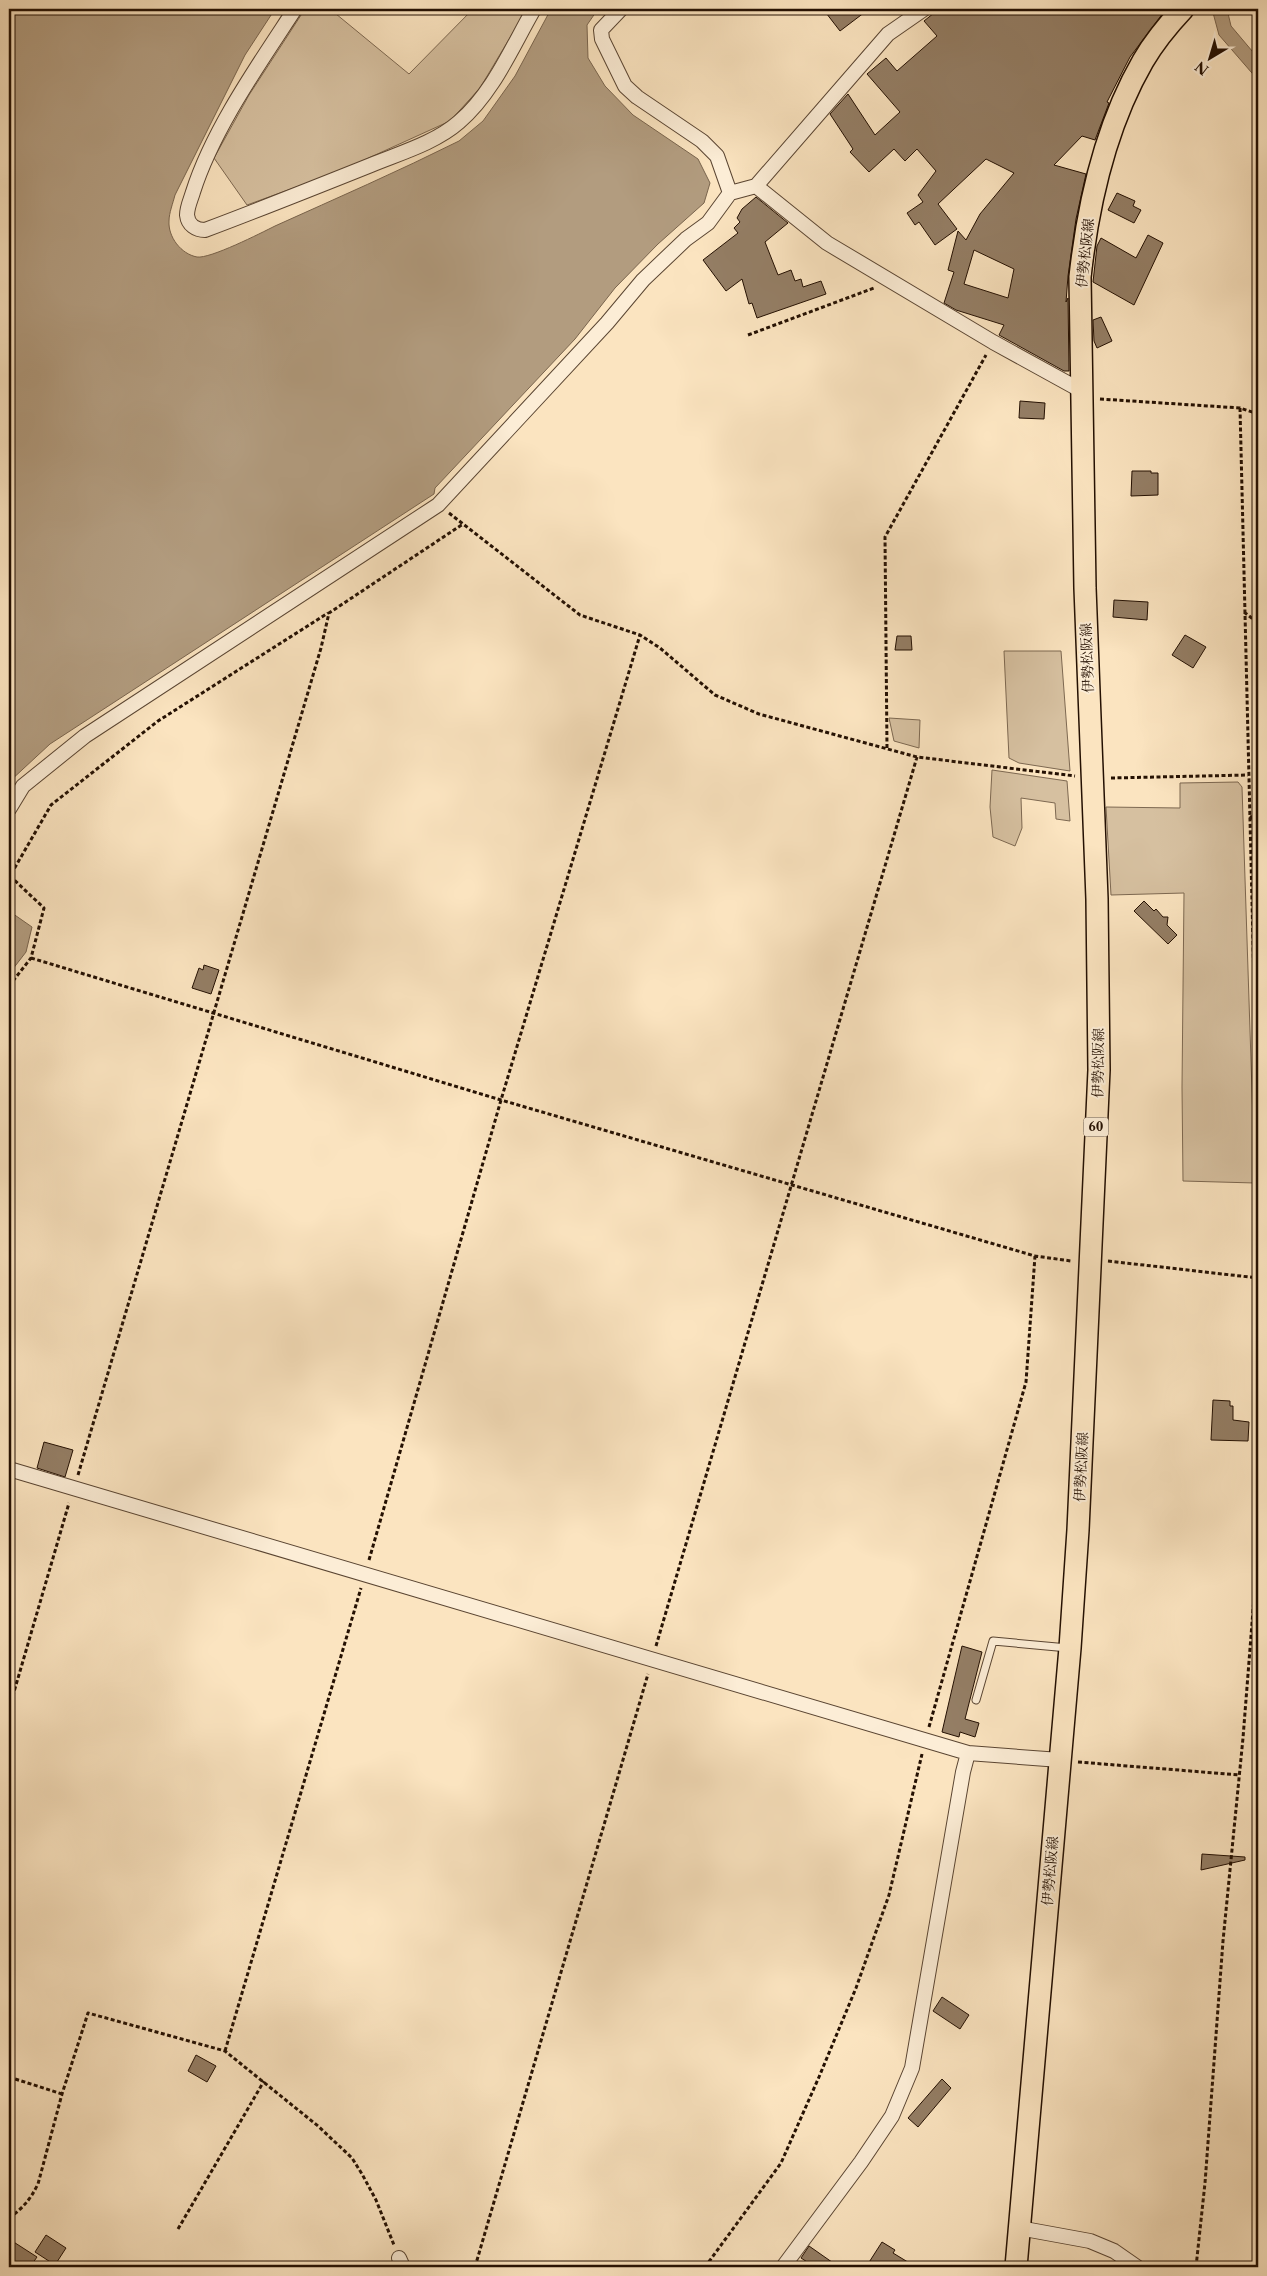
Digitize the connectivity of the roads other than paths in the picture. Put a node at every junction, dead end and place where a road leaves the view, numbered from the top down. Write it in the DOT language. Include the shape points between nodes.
graph roads {
  1 [pos="295,9"];
  2 [pos="534,9"];
  3 [pos="621,9"];
  4 [pos="924,9"];
  5 [pos="1183,9"];
  6 [pos="756,186"];
  7 [pos="730,192"];
  8 [pos="1082,391"];
  9 [pos="9,809"];
  10 [pos="9,1469"];
  11 [pos="1070,1648"];
  12 [pos="976,1700"];
  13 [pos="968,1753"];
  14 [pos="1060,1760"];
  15 [pos="1019,2228"];
  16 [pos="783,2267"];
  17 [pos="1016,2267"];
  18 [pos="1137,2267"];
  1 -- 2 [label="street" via="246,85 200,171 187,215 190,223 199,230 246,215 428,142 458,123 473,108 503,64"];
  3 -- 7 [label="street" via="601,30 602,39 625,86 702,141 717,156"];
  4 -- 6 [label="street" via="888,34"];
  5 -- 8 [label="main road, 伊勢松阪線 / 60" via="1144,59 1127,92 1094,190 1080,277"];
  6 -- 7 [label="street"];
  6 -- 8 [label="street" via="827,243"];
  7 -- 9 [label="street" via="708,223 643,280 438,505 85,736 23,786"];
  8 -- 11 [label="main road, 伊勢松阪線 / 60" via="1099,1070"];
  10 -- 13 [label="street"];
  11 -- 12 [label="lane" via="993,1640"];
  11 -- 14 [label="main road, 伊勢松阪線 / 60"];
  13 -- 14 [label="street"];
  13 -- 16 [label="street" via="912,2068 892,2116 862,2162"];
  14 -- 15 [label="main road, 伊勢松阪線 / 60"];
  15 -- 17 [label="main road, 伊勢松阪線 / 60"];
  15 -- 18 [label="street" via="1090,2241 1114,2251"];
}
